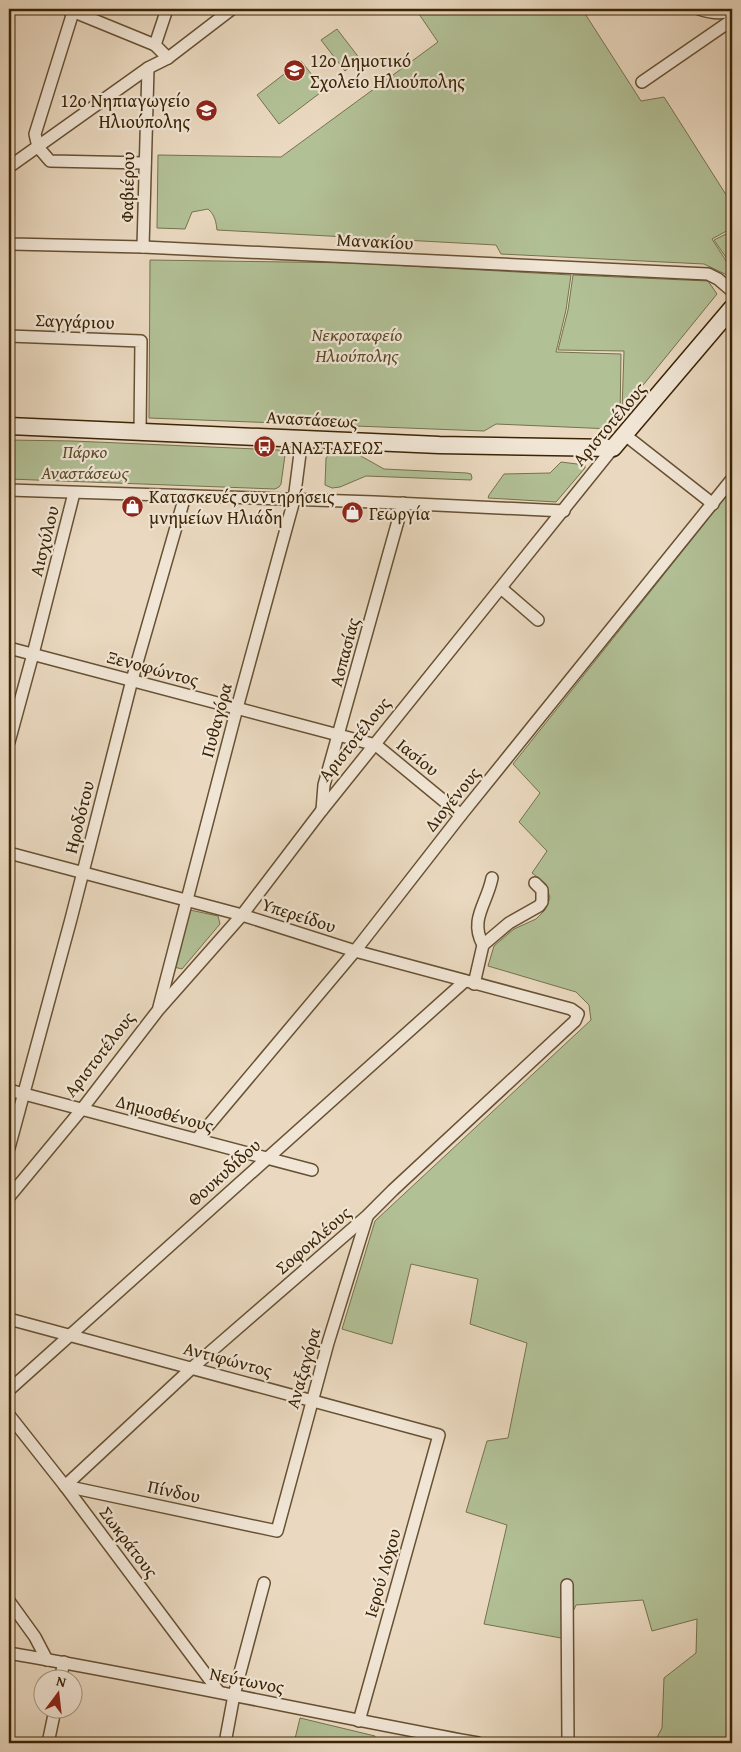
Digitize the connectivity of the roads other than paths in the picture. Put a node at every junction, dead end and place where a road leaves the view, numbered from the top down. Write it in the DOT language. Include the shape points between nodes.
graph roads {
  1 [pos="167,9"];
  2 [pos="232,9"];
  3 [pos="699,9"];
  4 [pos="71,10"];
  5 [pos="732,11"];
  6 [pos="732,20"];
  7 [pos="156,45"];
  8 [pos="168,58"];
  9 [pos="148,68"];
  10 [pos="642,82"];
  11 [pos="38,146"];
  12 [pos="144,164"];
  13 [pos="9,167"];
  14 [pos="10,242"];
  15 [pos="143,247"];
  16 [pos="732,291"];
  17 [pos="732,308"];
  18 [pos="9,336"];
  19 [pos="9,426"];
  20 [pos="140,432"];
  21 [pos="625,435"];
  22 [pos="302,438"];
  23 [pos="613,448"];
  24 [pos="732,479"];
  25 [pos="9,490"];
  26 [pos="74,493"];
  27 [pos="185,496"];
  28 [pos="294,500"];
  29 [pos="403,503"];
  30 [pos="713,504"];
  31 [pos="564,511"];
  32 [pos="502,588"];
  33 [pos="538,620"];
  34 [pos="9,648"];
  35 [pos="33,654"];
  36 [pos="132,680"];
  37 [pos="237,708"];
  38 [pos="340,736"];
  39 [pos="9,742"];
  40 [pos="376,745"];
  41 [pos="322,810"];
  42 [pos="461,815"];
  43 [pos="9,853"];
  44 [pos="83,872"];
  45 [pos="492,878"];
  46 [pos="535,884"];
  47 [pos="187,901"];
  48 [pos="242,915"];
  49 [pos="483,945"];
  50 [pos="355,951"];
  51 [pos="469,982"];
  52 [pos="159,1009"];
  53 [pos="578,1014"];
  54 [pos="9,1090"];
  55 [pos="24,1094"];
  56 [pos="82,1109"];
  57 [pos="197,1139"];
  58 [pos="9,1148"];
  59 [pos="266,1157"];
  60 [pos="312,1170"];
  61 [pos="9,1197"];
  62 [pos="367,1216"];
  63 [pos="9,1319"];
  64 [pos="71,1335"];
  65 [pos="192,1368"];
  66 [pos="9,1390"];
  67 [pos="312,1401"];
  68 [pos="9,1415"];
  69 [pos="438,1435"];
  70 [pos="65,1486"];
  71 [pos="277,1531"];
  72 [pos="264,1583"];
  73 [pos="567,1585"];
  74 [pos="9,1601"];
  75 [pos="9,1653"];
  76 [pos="47,1660"];
  77 [pos="64,1662"];
  78 [pos="62,1670"];
  79 [pos="219,1692"];
  80 [pos="234,1695"];
  81 [pos="53,1720"];
  82 [pos="359,1721"];
  83 [pos="48,1743"];
  84 [pos="225,1743"];
  85 [pos="478,1743"];
  86 [pos="568,1743"];
  1 -- 7 [label="street"];
  2 -- 8 [label="street"];
  3 -- 5 [label="street" via="714,13"];
  4 -- 7 [label="street"];
  4 -- 11 [label="street" via="35,134"];
  6 -- 10 [label="street"];
  7 -- 8 [label="street"];
  8 -- 9 [label="street"];
  9 -- 11 [label="street"];
  9 -- 12 [label="street, Φαβιέρου"];
  11 -- 12 [label="street" via="50,161"];
  11 -- 13 [label="street"];
  12 -- 15 [label="street, Φαβιέρου"];
  14 -- 15 [label="street, Μανακίου"];
  15 -- 16 [label="street, Μανακίου" via="708,274"];
  17 -- 21 [label="street, Αριστοτέλους"];
  18 -- 20 [label="street, Σαγγάριου" via="141,341"];
  19 -- 20 [label="street, Αναστάσεως"];
  20 -- 22 [label="street, Αναστάσεως"];
  21 -- 23 [label="street, Αριστοτέλους"];
  21 -- 30 [label="street"];
  22 -- 23 [label="street, Αναστάσεως"];
  22 -- 28 [label="street, Πυθαγόρα"];
  23 -- 31 [label="street, Αριστοτέλους"];
  24 -- 30 [label="street, Διογένους"];
  25 -- 26 [label="street"];
  26 -- 27 [label="street"];
  26 -- 35 [label="street, Αισχύλου"];
  27 -- 28 [label="street"];
  27 -- 36 [label="street, Ηροδότου"];
  28 -- 29 [label="street"];
  28 -- 37 [label="street, Πυθαγόρα"];
  29 -- 31 [label="street"];
  29 -- 38 [label="street, Ασπασίας"];
  30 -- 42 [label="street, Διογένους"];
  31 -- 32 [label="street, Αριστοτέλους"];
  32 -- 33 [label="street"];
  32 -- 40 [label="street, Αριστοτέλους"];
  34 -- 35 [label="street, Ξενοφώντος"];
  35 -- 36 [label="street, Ξενοφώντος"];
  35 -- 39 [label="street, Αισχύλου"];
  36 -- 37 [label="street, Ξενοφώντος"];
  36 -- 44 [label="street, Ηροδότου"];
  37 -- 38 [label="street, Ξενοφώντος"];
  37 -- 47 [label="street, Πυθαγόρα"];
  38 -- 40 [label="street, Ξενοφώντος"];
  38 -- 41 [label="street, Ασπασίας" via="324,786"];
  40 -- 41 [label="street, Αριστοτέλους"];
  40 -- 42 [label="street, Ιασίου"];
  41 -- 48 [label="street, Αριστοτέλους"];
  42 -- 50 [label="street, Διογένους"];
  43 -- 44 [label="street, Υπερείδου"];
  44 -- 47 [label="street, Υπερείδου"];
  44 -- 55 [label="street, Ηροδότου"];
  45 -- 49 [label="street" via="476,923"];
  46 -- 49 [label="street" via="542,890 539,906"];
  47 -- 48 [label="street, Υπερείδου"];
  47 -- 52 [label="street, Πυθαγόρα"];
  48 -- 50 [label="street, Υπερείδου"];
  48 -- 52 [label="street, Αριστοτέλους"];
  49 -- 51 [label="street"];
  50 -- 51 [label="street, Υπερείδου"];
  50 -- 57 [label="street, Διογένους"];
  51 -- 53 [label="street, Υπερείδου" via="571,1009"];
  51 -- 59 [label="street, Θουκυδίδου"];
  52 -- 56 [label="street, Αριστοτέλους"];
  53 -- 62 [label="street, Σοφοκλέους"];
  54 -- 55 [label="street, Δημοσθένους"];
  55 -- 56 [label="street, Δημοσθένους"];
  55 -- 58 [label="street, Ηροδότου"];
  56 -- 57 [label="street, Δημοσθένους"];
  56 -- 61 [label="street, Αριστοτέλους"];
  57 -- 59 [label="street, Δημοσθένους"];
  59 -- 60 [label="street, Δημοσθένους"];
  59 -- 64 [label="street, Θουκυδίδου"];
  62 -- 65 [label="street, Σοφοκλέους"];
  62 -- 67 [label="street, Αναξαγόρα"];
  63 -- 64 [label="street, Αντιφώντος"];
  64 -- 65 [label="street, Αντιφώντος"];
  64 -- 66 [label="street, Θουκυδίδου"];
  65 -- 67 [label="street, Αντιφώντος"];
  65 -- 70 [label="street, Σοφοκλέους"];
  67 -- 69 [label="street, Αντιφώντος"];
  67 -- 71 [label="street, Αναξαγόρα"];
  68 -- 70 [label="street, Σωκράτους"];
  69 -- 82 [label="street, Ιερού Λόχου"];
  70 -- 71 [label="street, Πίνδου"];
  70 -- 79 [label="street, Σωκράτους"];
  72 -- 80 [label="street"];
  73 -- 86 [label="street"];
  74 -- 76 [label="street"];
  75 -- 76 [label="street, Νεύτωνος"];
  76 -- 77 [label="street, Νεύτωνος"];
  77 -- 78 [label="street"];
  77 -- 79 [label="street, Νεύτωνος"];
  79 -- 80 [label="street, Νεύτωνος"];
  80 -- 82 [label="street, Νεύτωνος"];
  80 -- 84 [label="street"];
  81 -- 83 [label="street"];
  82 -- 85 [label="street, Νεύτωνος"];
}
